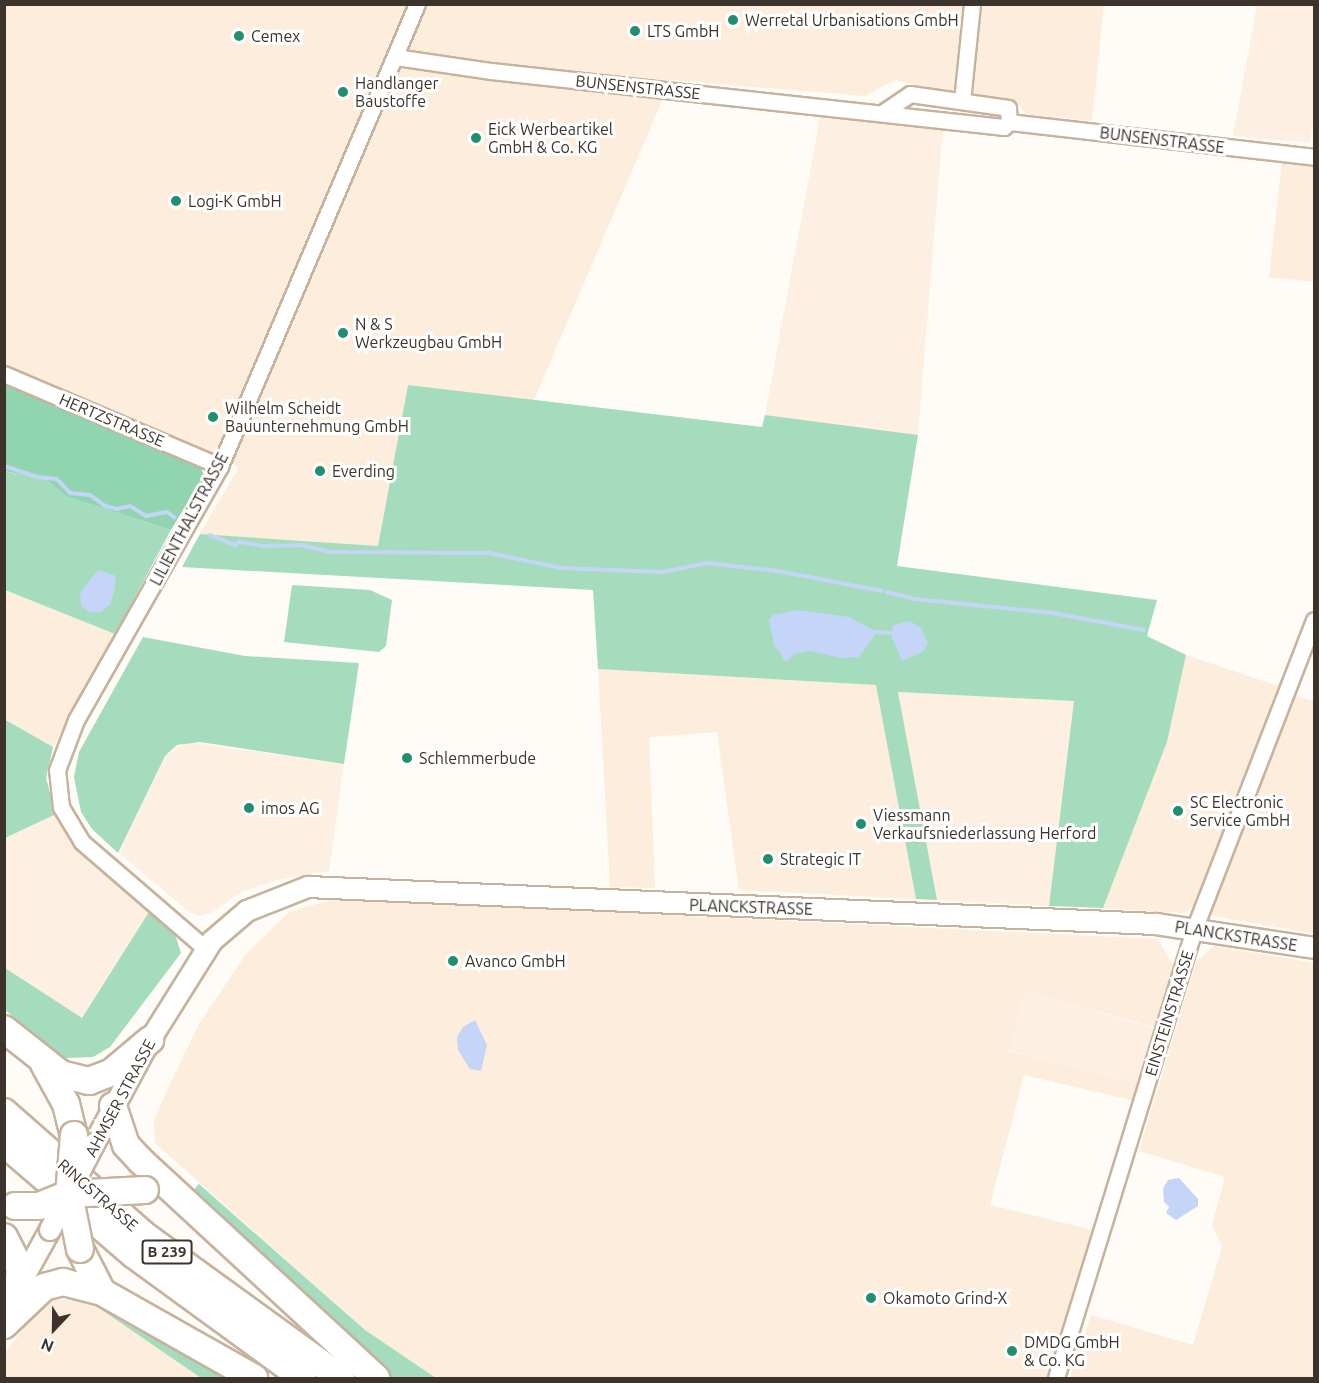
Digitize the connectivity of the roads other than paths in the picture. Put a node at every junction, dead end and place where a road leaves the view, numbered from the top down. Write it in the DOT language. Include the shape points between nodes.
graph roads {
  1 [pos="417,4"];
  2 [pos="972,4"];
  3 [pos="395,57"];
  4 [pos="962,101"];
  5 [pos="882,113"];
  6 [pos="1009,122"];
  7 [pos="1314,157"];
  8 [pos="4,374"];
  9 [pos="220,466"];
  10 [pos="1314,621"];
  11 [pos="1195,927"];
  12 [pos="1314,948"];
  13 [pos="206,949"];
  14 [pos="4,1029"];
  15 [pos="150,1040"];
  16 [pos="42,1061"];
  17 [pos="113,1107"];
  18 [pos="4,1112"];
  19 [pos="84,1139"];
  20 [pos="4,1143"];
  21 [pos="69,1194"];
  22 [pos="10,1205"];
  23 [pos="210,1226"];
  24 [pos="4,1237"];
  25 [pos="18,1287"];
  26 [pos="102,1292"];
  27 [pos="4,1313"];
  28 [pos="4,1325"];
  29 [pos="254,1378"];
  30 [pos="303,1378"];
  31 [pos="341,1378"];
  32 [pos="376,1378"];
  33 [pos="1056,1378"];
  1 -- 3 [label="street, LILIENTHALSTRASSE"];
  2 -- 4 [label="street"];
  3 -- 5 [label="street, BUNSENSTRASSE" via="491,72"];
  3 -- 9 [label="street, LILIENTHALSTRASSE"];
  4 -- 5 [label="street" via="910,94"];
  4 -- 6 [label="street" via="1008,108"];
  5 -- 6 [label="street, BUNSENSTRASSE" via="1004,127"];
  6 -- 7 [label="street, BUNSENSTRASSE"];
  8 -- 9 [label="street, HERTZSTRASSE"];
  9 -- 13 [label="street, LILIENTHALSTRASSE" via="76,720 57,770 61,807 82,842"];
  10 -- 11 [label="street, EINSTEINSTRASSE"];
  11 -- 12 [label="street, PLANCKSTRASSE"];
  11 -- 13 [label="street, PLANCKSTRASSE" via="320,886 293,891 247,911"];
  11 -- 33 [label="street, EINSTEINSTRASSE"];
  13 -- 15 [label="street, AHMSER STRASSE"];
  14 -- 16 [label="highway"];
  15 -- 16 [label="highway" via="112,1072 89,1081 61,1074"];
  15 -- 17 [label="street, AHMSER STRASSE"];
  16 -- 19 [label="highway"];
  17 -- 19 [label="street, AHMSER STRASSE"];
  17 -- 23 [label="highway" via="126,1145"];
  18 -- 31 [label="highway, RINGSTRASSE / B 239" via="145,1236"];
  19 -- 21 [label="highway, bridge"];
  20 -- 30 [label="highway, RINGSTRASSE / B 239" via="133,1254"];
  21 -- 22 [label="highway, bridge" via="39,1206"];
  21 -- 23 [label="highway, bridge" via="145,1190 176,1202"];
  21 -- 25 [label="street, bridge"];
  21 -- 26 [label="highway, bridge" via="80,1249"];
  23 -- 32 [label="highway"];
  24 -- 25 [label="highway" via="20,1268"];
  25 -- 27 [label="street"];
  26 -- 28 [label="highway" via="56,1282 44,1287"];
  26 -- 29 [label="highway"];
}
